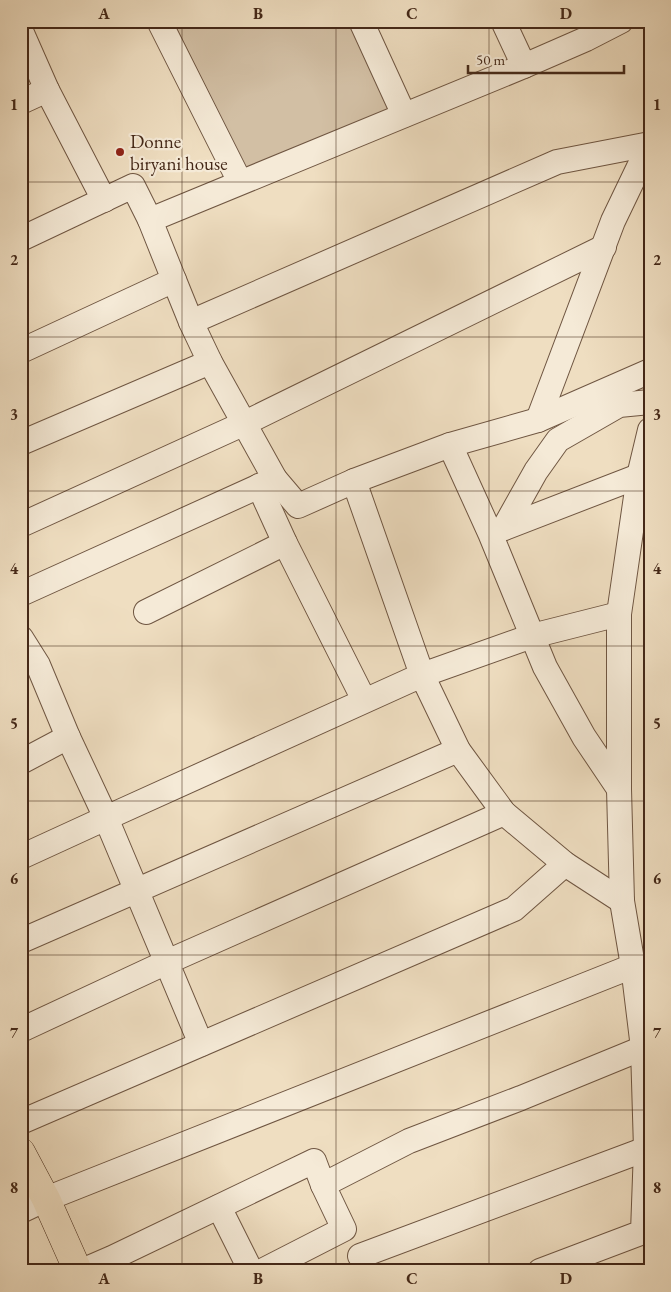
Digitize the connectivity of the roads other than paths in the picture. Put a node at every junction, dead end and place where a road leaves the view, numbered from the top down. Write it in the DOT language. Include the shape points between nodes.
graph roads {
  1 [pos="159,21"];
  2 [pos="362,21"];
  3 [pos="503,21"];
  4 [pos="621,21"];
  5 [pos="582,30"];
  6 [pos="21,31"];
  7 [pos="524,66"];
  8 [pos="47,90"];
  9 [pos="21,102"];
  10 [pos="404,115"];
  11 [pos="650,144"];
  12 [pos="240,182"];
  13 [pos="104,200"];
  14 [pos="150,220"];
  15 [pos="21,239"];
  16 [pos="604,247"];
  17 [pos="174,280"];
  18 [pos="191,322"];
  19 [pos="21,352"];
  20 [pos="210,362"];
  21 [pos="650,371"];
  22 [pos="650,402"];
  23 [pos="538,420"];
  24 [pos="245,423"];
  25 [pos="650,430"];
  26 [pos="21,443"];
  27 [pos="450,445"];
  28 [pos="639,476"];
  29 [pos="354,481"];
  30 [pos="267,483"];
  31 [pos="21,525"];
  32 [pos="497,531"];
  33 [pos="285,543"];
  34 [pos="21,594"];
  35 [pos="146,612"];
  36 [pos="619,614"];
  37 [pos="532,636"];
  38 [pos="21,638"];
  39 [pos="30,669"];
  40 [pos="422,676"];
  41 [pos="364,700"];
  42 [pos="68,737"];
  43 [pos="458,750"];
  44 [pos="21,762"];
  45 [pos="619,790"];
  46 [pos="504,813"];
  47 [pos="106,818"];
  48 [pos="21,857"];
  49 [pos="565,864"];
  50 [pos="137,890"];
  51 [pos="622,901"];
  52 [pos="21,941"];
  53 [pos="168,962"];
  54 [pos="633,966"];
  55 [pos="21,1030"];
  56 [pos="201,1044"];
  57 [pos="642,1048"];
  58 [pos="21,1122"];
  59 [pos="646,1148"];
  60 [pos="21,1152"];
  61 [pos="323,1185"];
  62 [pos="46,1199"];
  63 [pos="219,1207"];
  64 [pos="21,1211"];
  65 [pos="344,1229"];
  66 [pos="363,1264"];
  67 [pos="78,1271"];
  68 [pos="82,1271"];
  69 [pos="251,1271"];
  70 [pos="262,1271"];
  71 [pos="540,1271"];
  1 -- 12 [label="street"];
  2 -- 10 [label="street"];
  3 -- 7 [label="street"];
  4 -- 5 [label="street"];
  5 -- 7 [label="street"];
  6 -- 8 [label="street"];
  7 -- 10 [label="street"];
  8 -- 9 [label="street"];
  8 -- 13 [label="street"];
  10 -- 12 [label="street"];
  11 -- 16 [label="street"];
  11 -- 18 [label="street" via="557,162"];
  12 -- 14 [label="street"];
  13 -- 14 [label="street" via="133,186"];
  13 -- 15 [label="street"];
  14 -- 17 [label="street"];
  16 -- 23 [label="street"];
  16 -- 24 [label="street"];
  17 -- 18 [label="street"];
  17 -- 19 [label="street"];
  18 -- 20 [label="street"];
  20 -- 24 [label="street"];
  20 -- 26 [label="street"];
  21 -- 23 [label="street"];
  22 -- 32 [label="street" via="619,405 558,440"];
  23 -- 27 [label="street"];
  24 -- 30 [label="street"];
  24 -- 31 [label="street"];
  25 -- 28 [label="street"];
  27 -- 29 [label="street"];
  27 -- 32 [label="street"];
  28 -- 32 [label="street"];
  28 -- 36 [label="street"];
  29 -- 30 [label="street" via="298,506"];
  29 -- 40 [label="street"];
  30 -- 33 [label="street"];
  30 -- 34 [label="street"];
  32 -- 37 [label="street"];
  33 -- 35 [label="street"];
  33 -- 41 [label="street"];
  36 -- 37 [label="street"];
  36 -- 45 [label="street"];
  37 -- 40 [label="street"];
  37 -- 45 [label="street" via="584,737"];
  38 -- 39 [label="street"];
  39 -- 42 [label="street"];
  40 -- 41 [label="street"];
  40 -- 43 [label="street"];
  41 -- 47 [label="street"];
  42 -- 44 [label="street"];
  42 -- 47 [label="street"];
  43 -- 46 [label="street"];
  43 -- 50 [label="street"];
  45 -- 51 [label="street"];
  46 -- 49 [label="street"];
  46 -- 53 [label="street"];
  47 -- 48 [label="street"];
  47 -- 50 [label="street"];
  49 -- 51 [label="street"];
  49 -- 56 [label="street" via="514,909"];
  50 -- 52 [label="street"];
  50 -- 53 [label="street"];
  51 -- 54 [label="street"];
  53 -- 55 [label="street"];
  53 -- 56 [label="street"];
  54 -- 57 [label="street"];
  54 -- 62 [label="street"];
  56 -- 58 [label="street"];
  57 -- 59 [label="street"];
  57 -- 61 [label="street" via="409,1141"];
  59 -- 66 [label="street"];
  59 -- 71 [label="street" via="643,1232"];
  60 -- 62 [label="main road"];
  61 -- 63 [label="street" via="314,1161"];
  61 -- 65 [label="street"];
  62 -- 64 [label="street"];
  62 -- 67 [label="main road"];
  63 -- 68 [label="street"];
  63 -- 69 [label="street"];
  65 -- 66 [label="street"];
  65 -- 70 [label="street"];
}
